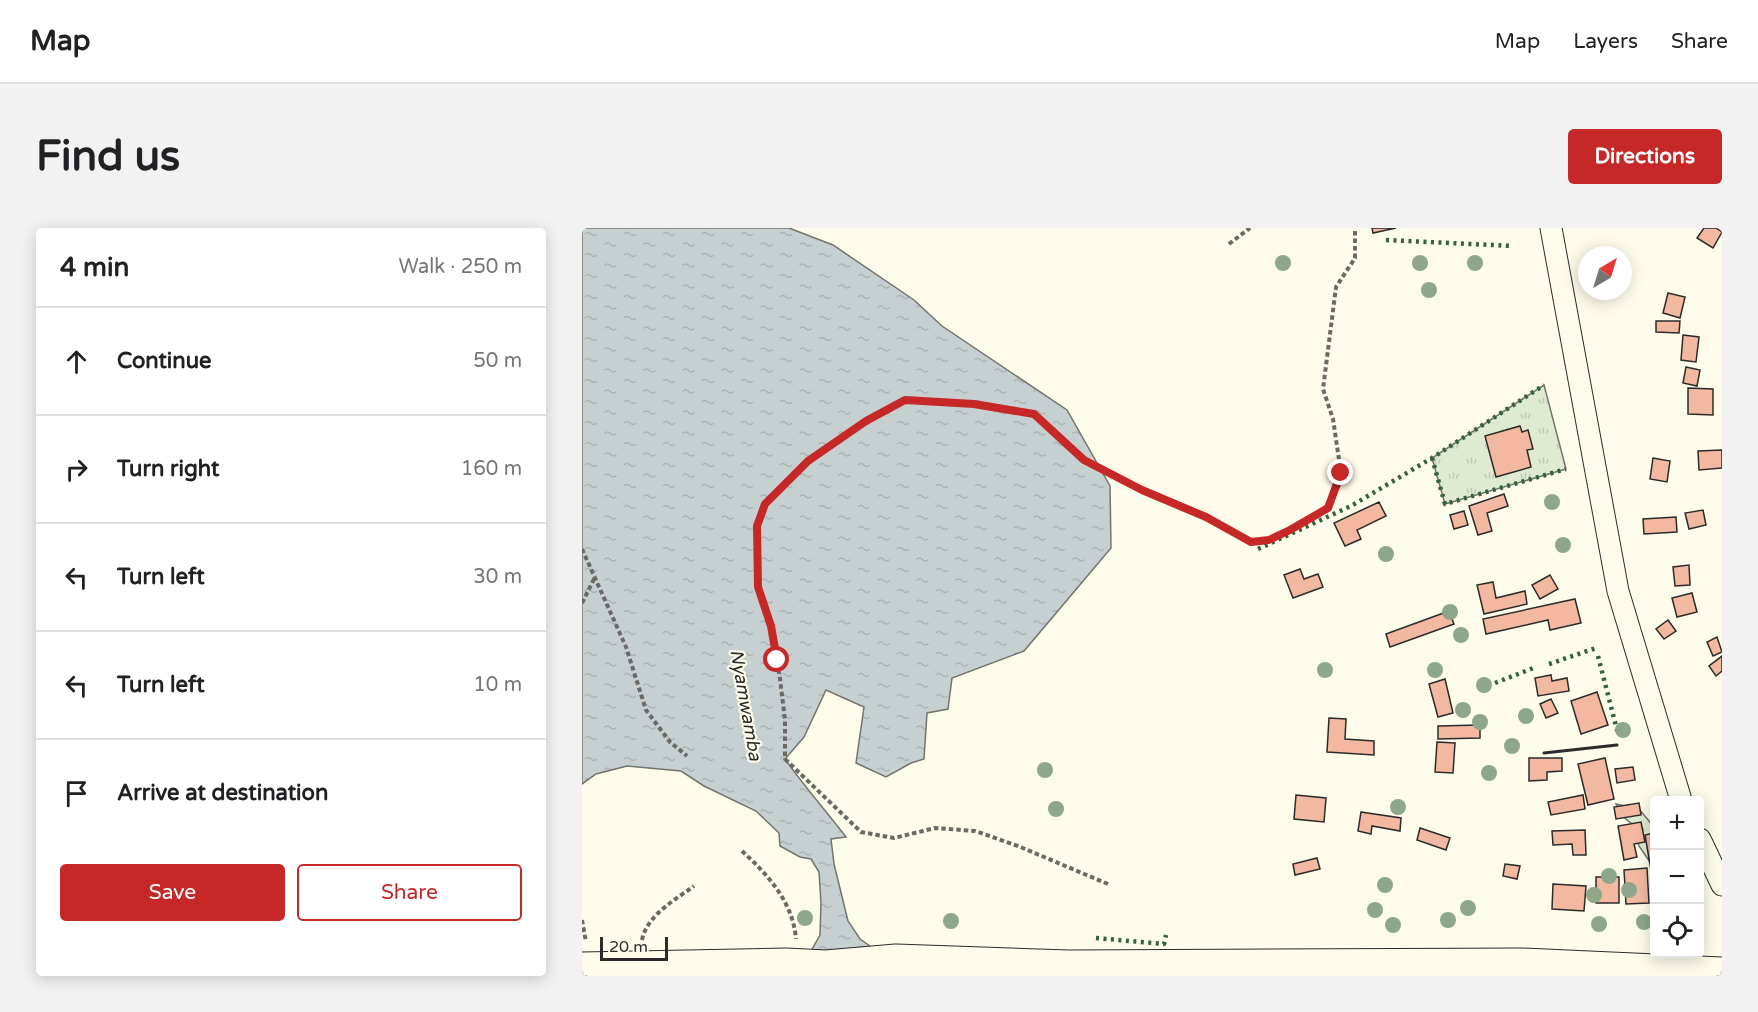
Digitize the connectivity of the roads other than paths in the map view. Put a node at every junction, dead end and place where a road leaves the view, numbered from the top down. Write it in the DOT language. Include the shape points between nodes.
graph roads {
  1 [pos="1551,228"];
  2 [pos="1680,796"];
  3 [pos="1704,847"];
  4 [pos="1722,885"];
  5 [pos="586,971"];
  6 [pos="1604,972"];
  7 [pos="1722,974"];
  1 -- 2 [label="street" via="1618,591"];
  3 -- 4 [label="street"];
  5 -- 6 [label="highway" via="896,961 1070,967 1521,965"];
  6 -- 7 [label="highway"];
}
